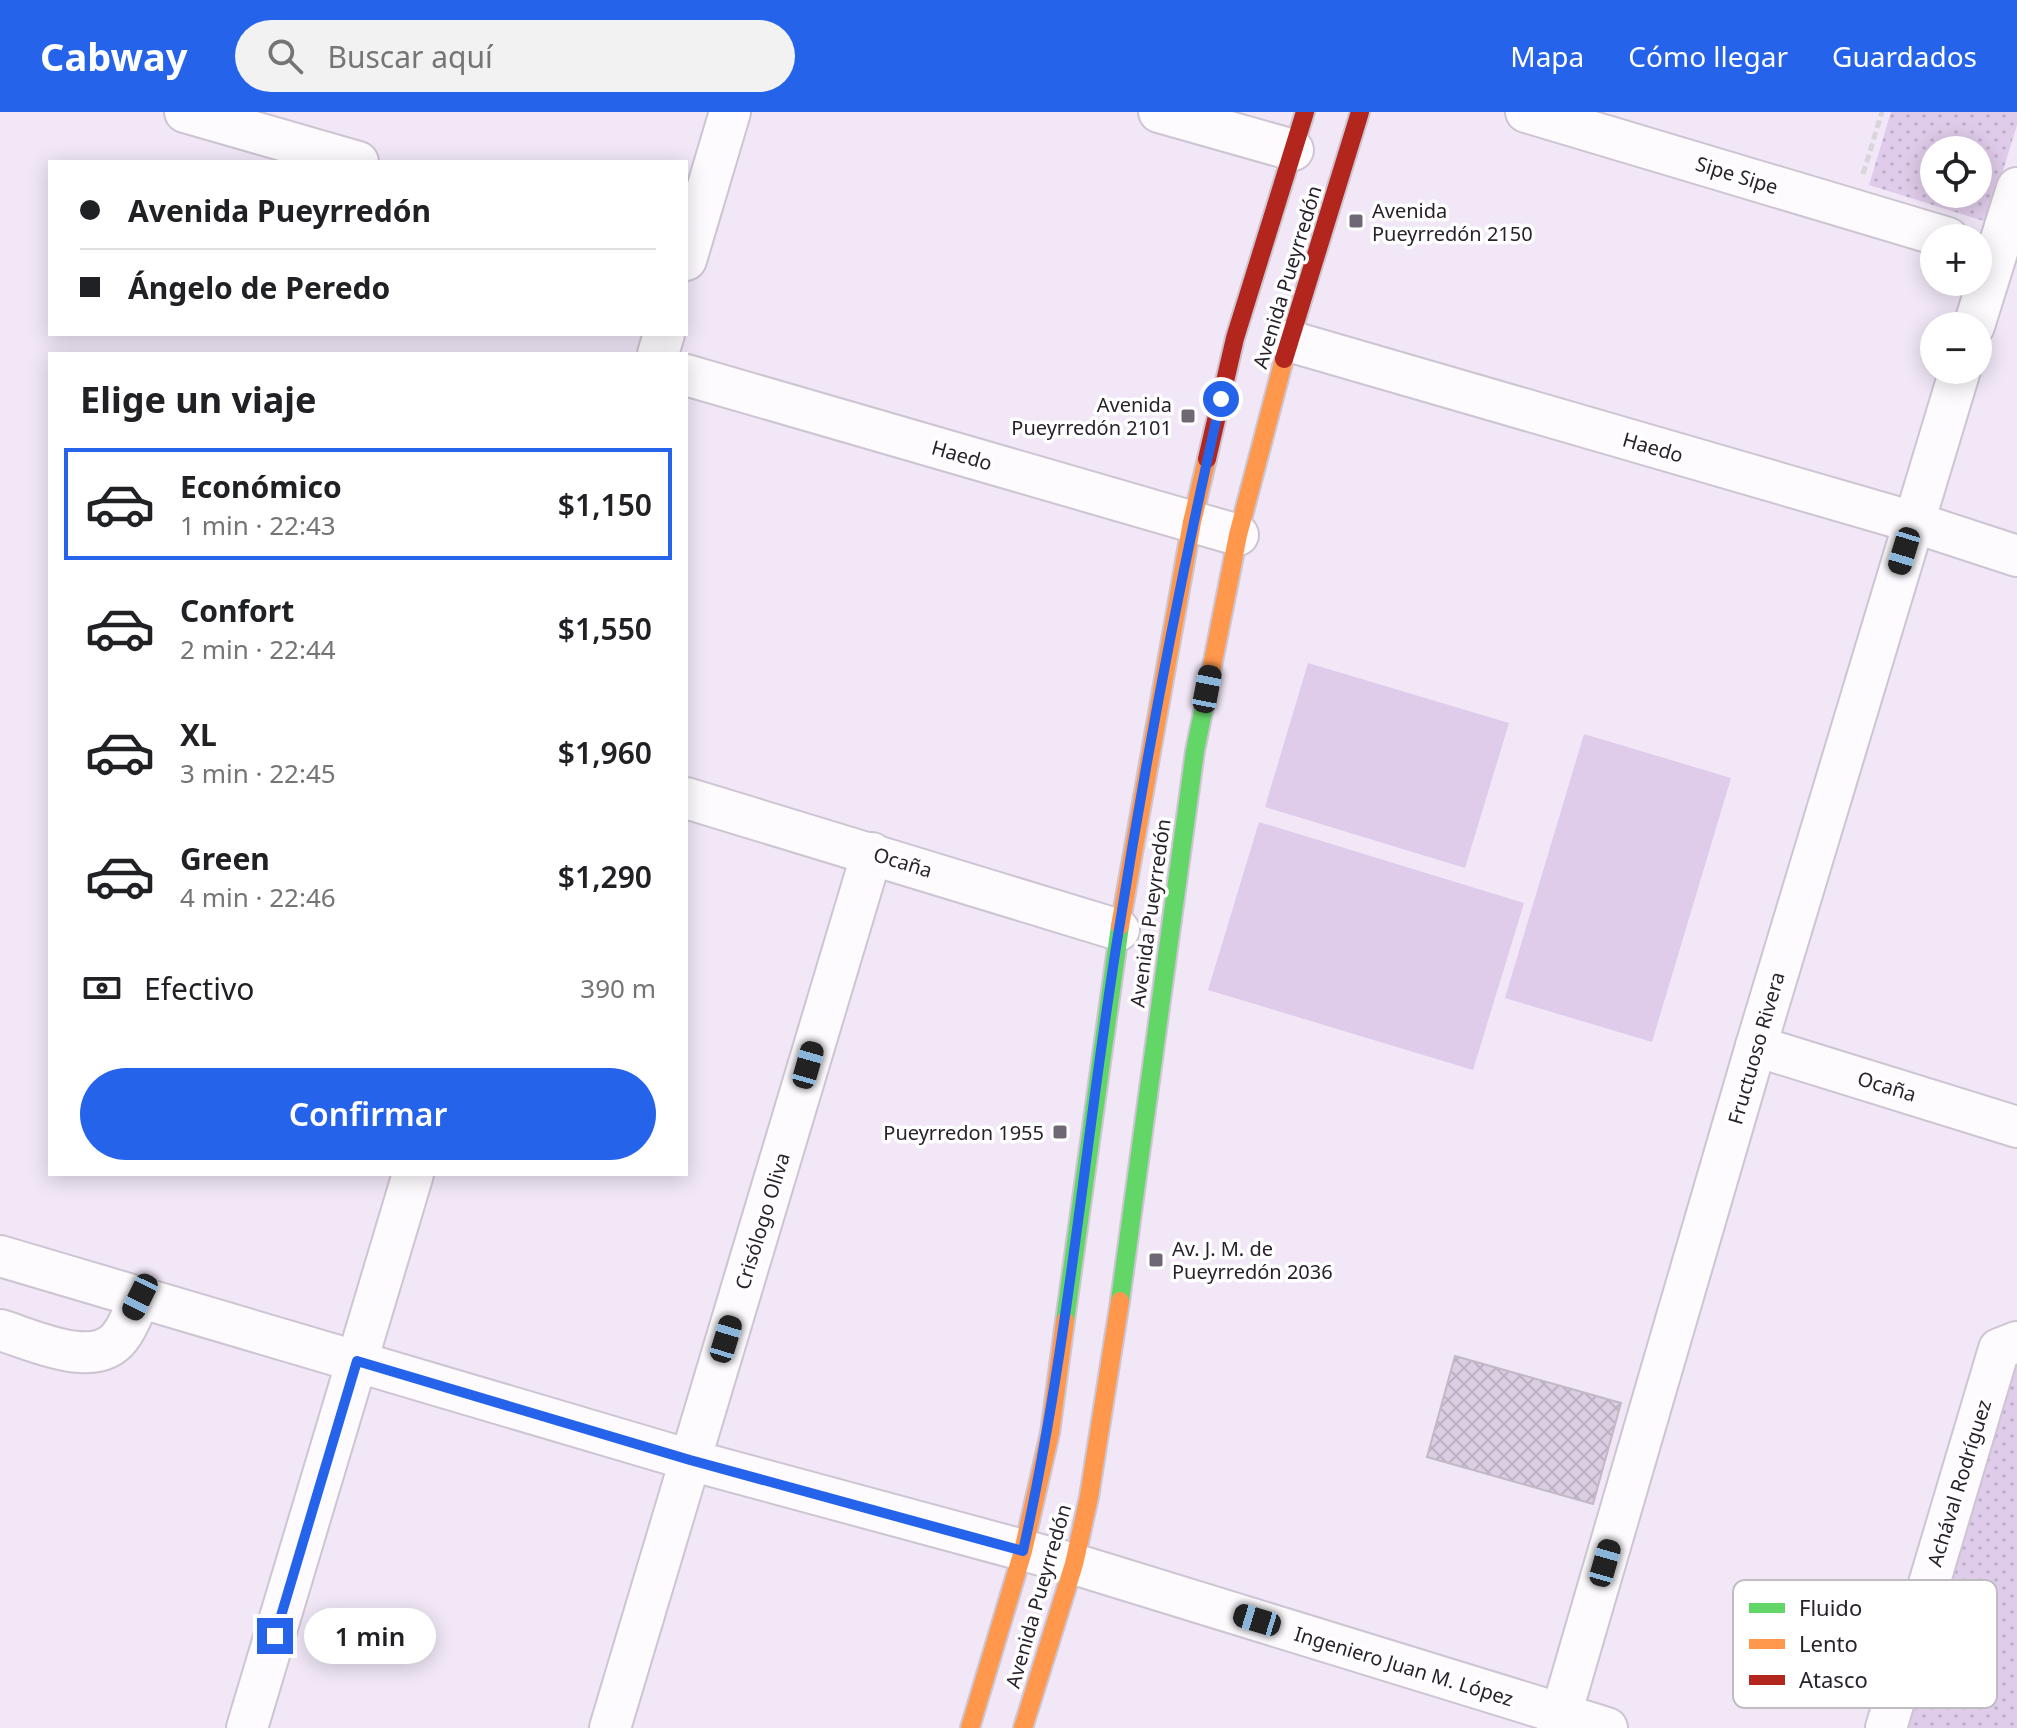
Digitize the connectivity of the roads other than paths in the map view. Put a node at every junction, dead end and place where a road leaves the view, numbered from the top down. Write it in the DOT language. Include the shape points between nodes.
graph roads {
  1 [pos="185,112"];
  2 [pos="730,112"];
  3 [pos="1159,112"];
  4 [pos="1305,112"];
  5 [pos="1360,112"];
  6 [pos="1526,112"];
  7 [pos="1293,150"];
  8 [pos="351,160"];
  9 [pos="2017,188"];
  10 [pos="1920,230"];
  11 [pos="1992,241"];
  12 [pos="688,251"];
  13 [pos="1289,341"];
  14 [pos="688,376"];
  15 [pos="1956,384"];
  16 [pos="1192,522"];
  17 [pos="1913,522"];
  18 [pos="1238,535"];
  19 [pos="2017,556"];
  20 [pos="688,799"];
  21 [pos="872,853"];
  22 [pos="1119,930"];
  23 [pos="1756,1046"];
  24 [pos="2017,1127"];
  25 [pos="412,1176"];
  26 [pos="0,1256"];
  27 [pos="140,1297"];
  28 [pos="0,1330"];
  29 [pos="2017,1342"];
  30 [pos="357,1361"];
  31 [pos="690,1460"];
  32 [pos="1023,1551"];
  33 [pos="1074,1564"];
  34 [pos="1930,1580"];
  35 [pos="1892,1708"];
  36 [pos="1559,1721"];
  37 [pos="247,1728"];
  38 [pos="610,1728"];
  39 [pos="970,1728"];
  40 [pos="1023,1728"];
  41 [pos="1607,1728"];
  42 [pos="1886,1728"];
  1 -- 8 [label="street"];
  2 -- 12 [label="street"];
  3 -- 7 [label="street"];
  4 -- 7 [label="main road, Avenida Pueyrredón"];
  5 -- 13 [label="main road, Avenida Pueyrredón"];
  6 -- 10 [label="street, Sipe Sipe"];
  7 -- 16 [label="main road, Avenida Pueyrredón" via="1235,338"];
  9 -- 11 [label="street"];
  13 -- 17 [label="street, Haedo"];
  13 -- 18 [label="main road, Avenida Pueyrredón"];
  14 -- 16 [label="street, Haedo"];
  15 -- 17 [label="street, Fructuoso Rivera"];
  16 -- 18 [label="street, Haedo"];
  16 -- 22 [label="main road, Avenida Pueyrredón"];
  17 -- 19 [label="street, Haedo"];
  17 -- 23 [label="street, Fructuoso Rivera"];
  18 -- 33 [label="main road, Avenida Pueyrredón" via="1195,751 1127,1256"];
  20 -- 21 [label="street, Ocaña"];
  21 -- 22 [label="street, Ocaña"];
  21 -- 31 [label="street, Crisólogo Oliva"];
  22 -- 32 [label="main road, Avenida Pueyrredón" via="1050,1433"];
  23 -- 24 [label="street, Ocaña"];
  23 -- 36 [label="street, Fructuoso Rivera"];
  25 -- 30 [label="street"];
  26 -- 27 [label="street, Ingeniero Juan M. López"];
  27 -- 28 [label="street" via="119,1339 98,1352 71,1351"];
  27 -- 30 [label="street, Ingeniero Juan M. López"];
  29 -- 34 [label="street, Achával Rodríguez" via="1999,1349"];
  30 -- 31 [label="street, Ingeniero Juan M. López"];
  30 -- 37 [label="street"];
  31 -- 32 [label="street, Ingeniero Juan M. López"];
  31 -- 38 [label="street, Crisólogo Oliva"];
  32 -- 33 [label="street, Ingeniero Juan M. López"];
  32 -- 39 [label="main road, Avenida Pueyrredón"];
  33 -- 36 [label="street, Ingeniero Juan M. López"];
  33 -- 40 [label="main road, Avenida Pueyrredón"];
  35 -- 42 [label="street, Achával Rodríguez"];
  36 -- 41 [label="street, Ingeniero Juan M. López"];
}
